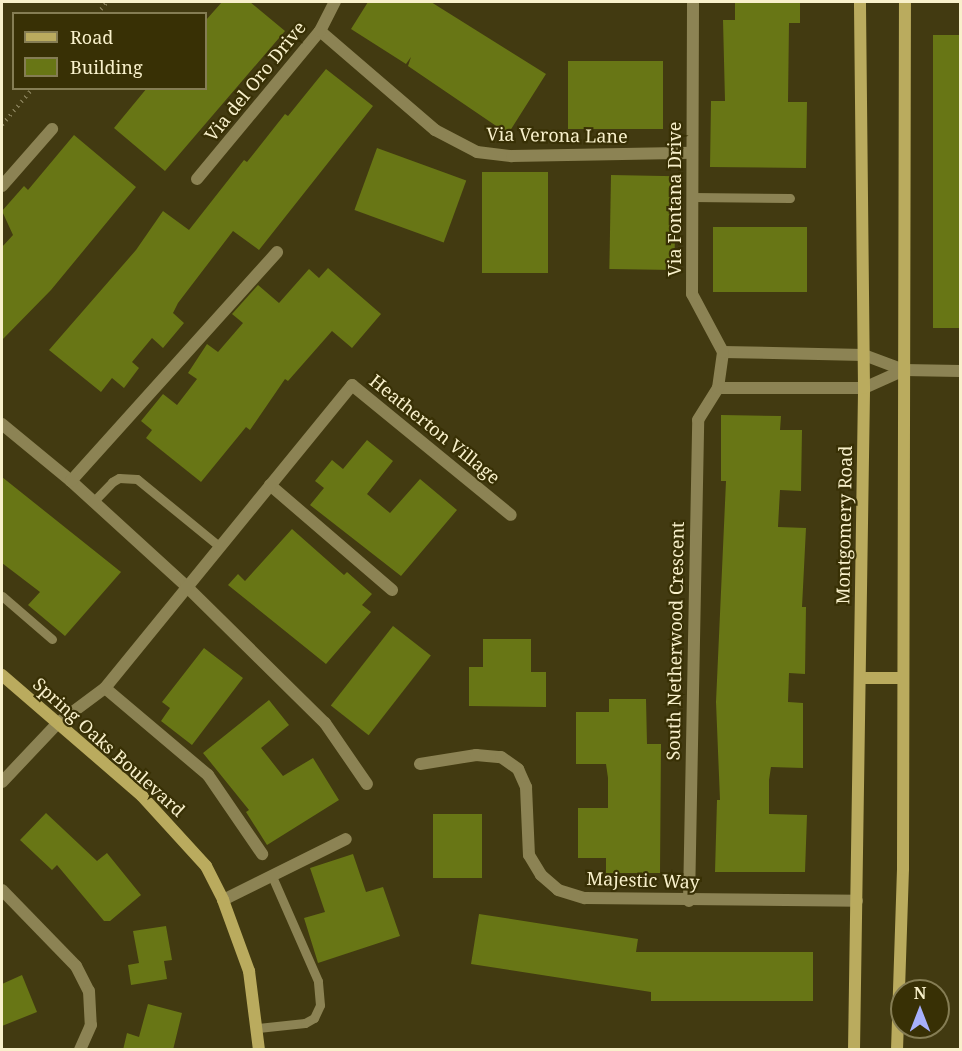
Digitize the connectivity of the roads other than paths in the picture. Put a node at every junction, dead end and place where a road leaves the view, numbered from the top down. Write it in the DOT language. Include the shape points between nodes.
graph roads {
  1 [pos="335,2"];
  2 [pos="693,2"];
  3 [pos="860,2"];
  4 [pos="904,2"];
  5 [pos="320,31"];
  6 [pos="52,129"];
  7 [pos="692,153"];
  8 [pos="197,179"];
  9 [pos="2,186"];
  10 [pos="692,197"];
  11 [pos="790,198"];
  12 [pos="277,252"];
  13 [pos="723,352"];
  14 [pos="864,355"];
  15 [pos="904,370"];
  16 [pos="960,371"];
  17 [pos="718,388"];
  18 [pos="864,388"];
  19 [pos="2,424"];
  20 [pos="71,481"];
  21 [pos="270,485"];
  22 [pos="93,502"];
  23 [pos="511,514"];
  24 [pos="219,546"];
  25 [pos="186,586"];
  26 [pos="392,590"];
  27 [pos="2,596"];
  28 [pos="52,639"];
  29 [pos="2,675"];
  30 [pos="860,678"];
  31 [pos="903,678"];
  32 [pos="105,688"];
  33 [pos="58,723"];
  34 [pos="420,764"];
  35 [pos="2,782"];
  36 [pos="367,784"];
  37 [pos="345,839"];
  38 [pos="262,854"];
  39 [pos="272,876"];
  40 [pos="2,890"];
  41 [pos="223,900"];
  42 [pos="689,901"];
  43 [pos="857,901"];
  44 [pos="258,1028"];
  45 [pos="80,1050"];
  46 [pos="259,1050"];
  47 [pos="854,1050"];
  48 [pos="897,1050"];
  1 -- 5 [label="street, Via del Oro Drive"];
  2 -- 7 [label="street, Via Fontana Drive"];
  3 -- 14 [label="main road, Montgomery Road"];
  4 -- 15 [label="main road"];
  5 -- 7 [label="street, Via Verona Lane" via="435,130 477,152 512,156"];
  5 -- 8 [label="street, Via del Oro Drive"];
  6 -- 9 [label="street"];
  7 -- 10 [label="street, Via Fontana Drive"];
  10 -- 11 [label="lane"];
  10 -- 13 [label="street, Via Fontana Drive" via="692,294"];
  12 -- 20 [label="street"];
  13 -- 14 [label="street"];
  13 -- 17 [label="street"];
  14 -- 15 [label="street"];
  14 -- 18 [label="main road, Montgomery Road"];
  15 -- 16 [label="street"];
  15 -- 18 [label="street"];
  15 -- 31 [label="main road"];
  17 -- 18 [label="street"];
  17 -- 42 [label="street, South Netherwood Crescent" via="698,420"];
  18 -- 30 [label="main road, Montgomery Road"];
  19 -- 20 [label="street"];
  20 -- 22 [label="street"];
  21 -- 23 [label="street, Heatherton Village" via="352,386"];
  21 -- 24 [label="street, Heatherton Village"];
  21 -- 26 [label="street"];
  22 -- 24 [label="lane" via="112,482 120,478 137,479"];
  22 -- 25 [label="street"];
  24 -- 25 [label="street, Heatherton Village"];
  25 -- 32 [label="street, Heatherton Village"];
  25 -- 36 [label="street" via="325,723"];
  27 -- 28 [label="lane"];
  29 -- 33 [label="main road, Spring Oaks Boulevard"];
  30 -- 31 [label="main road"];
  30 -- 43 [label="main road, Montgomery Road"];
  31 -- 48 [label="main road"];
  32 -- 33 [label="street, Heatherton Village"];
  32 -- 38 [label="street" via="208,775"];
  33 -- 35 [label="street, Heatherton Village"];
  33 -- 41 [label="main road, Spring Oaks Boulevard" via="142,796 181,837 206,866"];
  34 -- 42 [label="street, Majestic Way" via="476,755 501,757 518,769 526,787 529,855 558,890 585,898"];
  37 -- 39 [label="street"];
  39 -- 41 [label="street"];
  39 -- 44 [label="lane" via="321,996 314,1018"];
  40 -- 45 [label="street" via="76,966 89,991 91,1024"];
  41 -- 44 [label="main road, Spring Oaks Boulevard" via="249,971"];
  42 -- 43 [label="street, Majestic Way"];
  43 -- 47 [label="main road, Montgomery Road"];
  44 -- 46 [label="main road, Spring Oaks Boulevard"];
}
